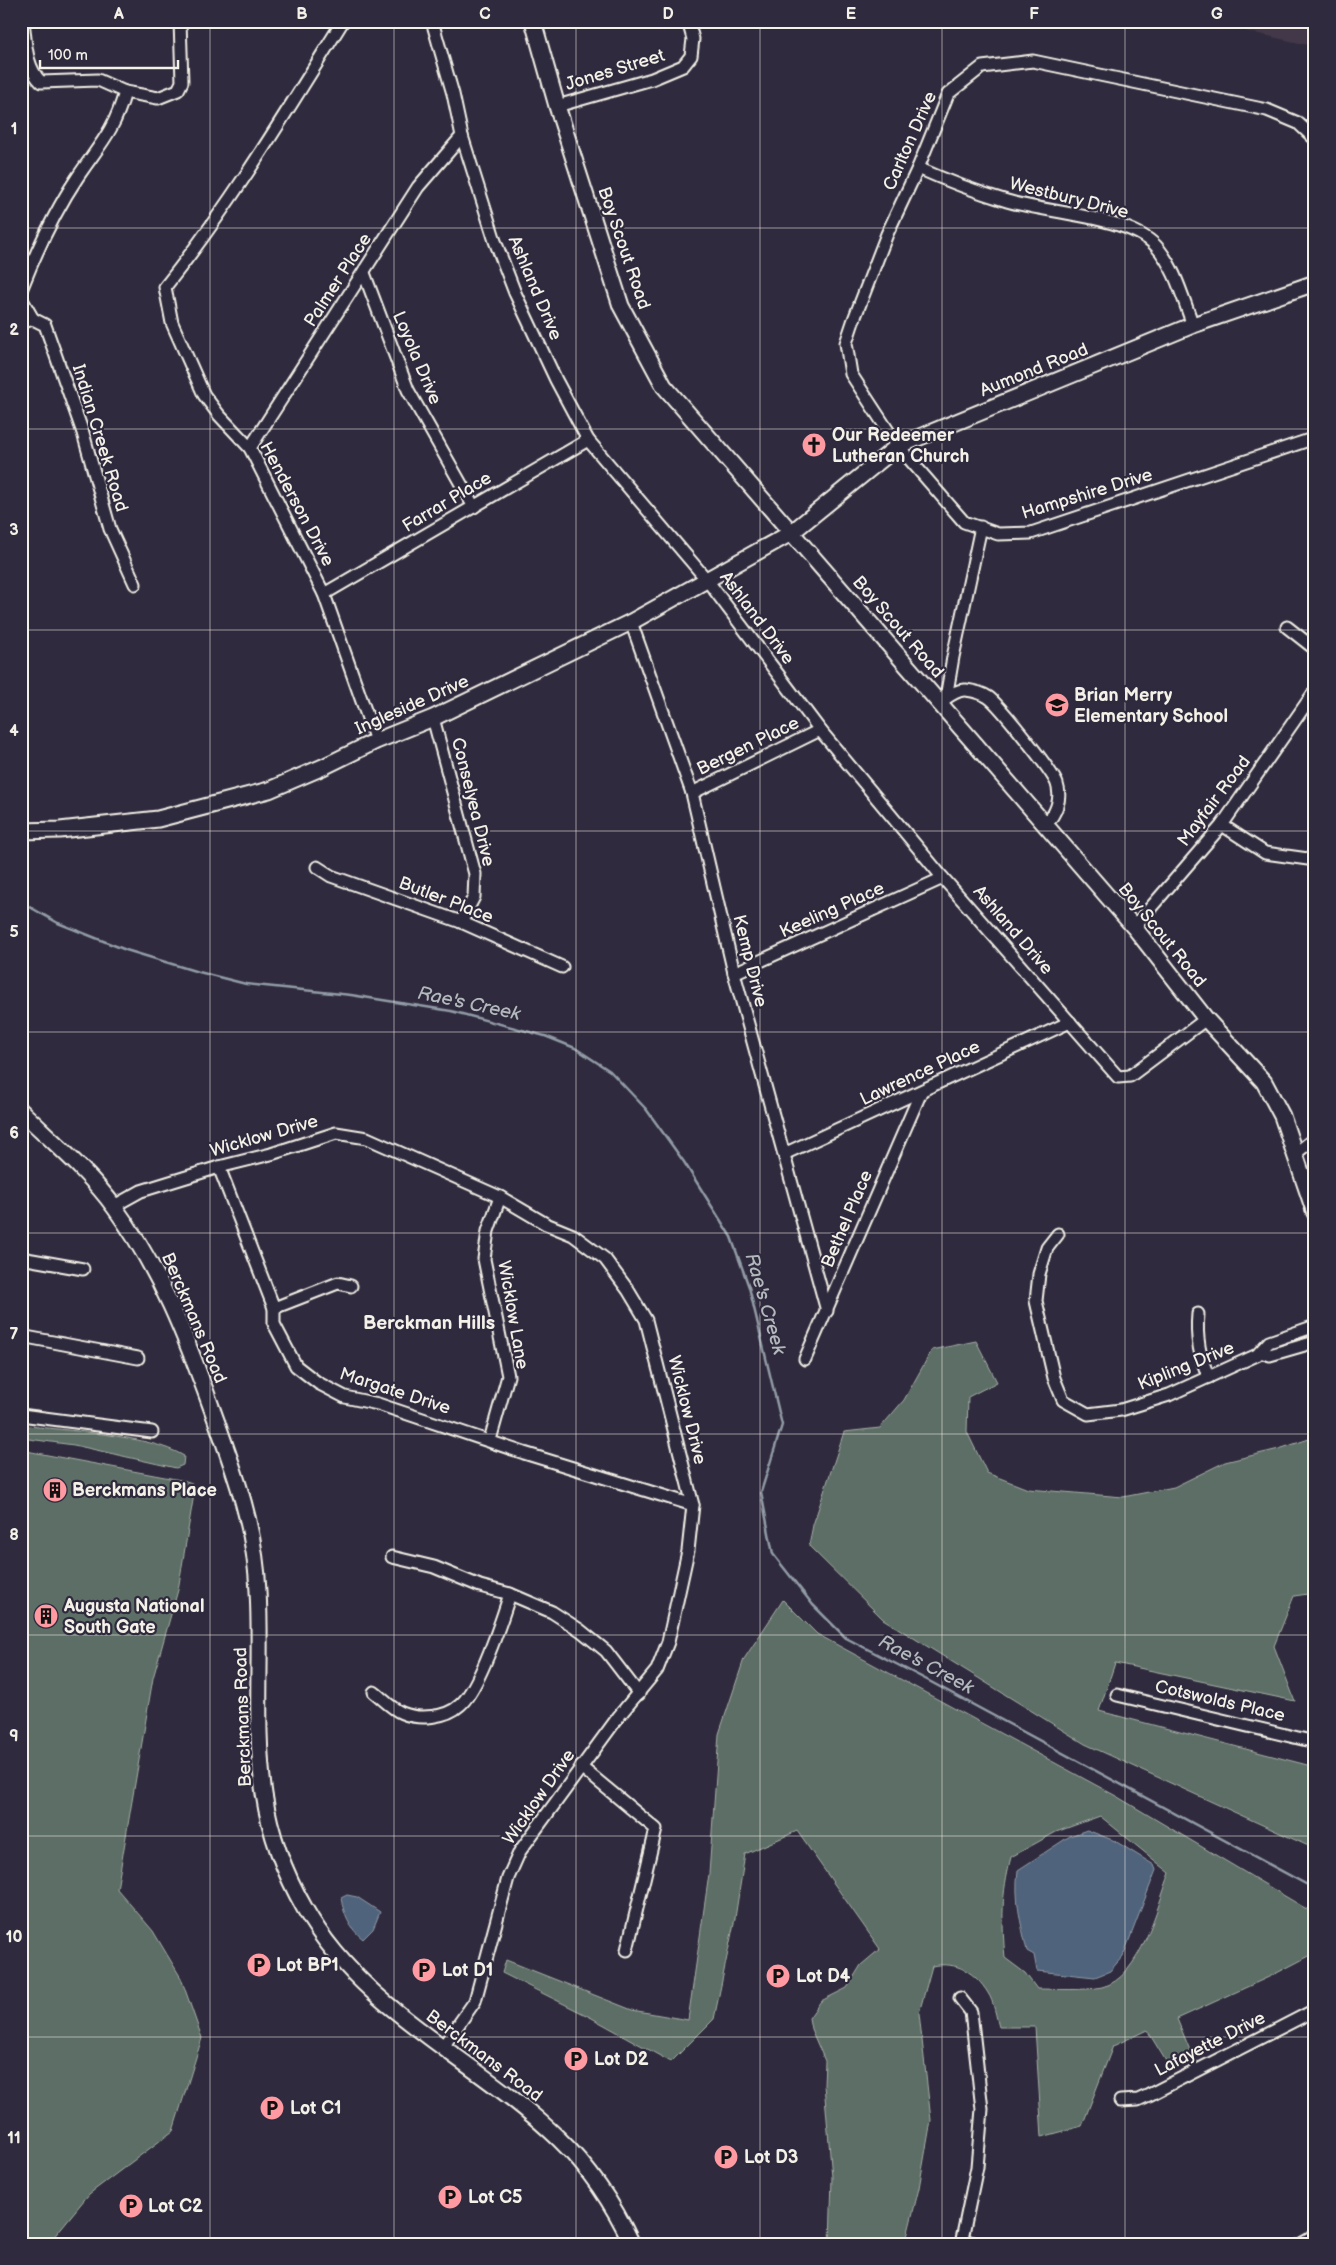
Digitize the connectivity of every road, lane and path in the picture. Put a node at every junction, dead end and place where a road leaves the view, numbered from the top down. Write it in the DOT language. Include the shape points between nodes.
graph roads {
  1 [pos="23,21"];
  2 [pos="180,21"];
  3 [pos="343,21"];
  4 [pos="432,21"];
  5 [pos="532,21"];
  6 [pos="688,21"];
  7 [pos="125,92"];
  8 [pos="557,106"];
  9 [pos="462,136"];
  10 [pos="1315,139"];
  11 [pos="918,168"];
  12 [pos="364,273"];
  13 [pos="1315,283"];
  14 [pos="21,290"];
  15 [pos="21,298"];
  16 [pos="33,319"];
  17 [pos="21,322"];
  18 [pos="1192,325"];
  19 [pos="1315,438"];
  20 [pos="588,440"];
  21 [pos="898,446"];
  22 [pos="250,448"];
  23 [pos="474,507"];
  24 [pos="981,527"];
  25 [pos="791,533"];
  26 [pos="707,580"];
  27 [pos="135,584"];
  28 [pos="324,594"];
  29 [pos="631,622"];
  30 [pos="1287,627"];
  31 [pos="1315,649"];
  32 [pos="1315,691"];
  33 [pos="943,701"];
  34 [pos="433,718"];
  35 [pos="820,730"];
  36 [pos="376,741"];
  37 [pos="692,793"];
  38 [pos="1222,825"];
  39 [pos="1045,826"];
  40 [pos="21,831"];
  41 [pos="1315,860"];
  42 [pos="317,868"];
  43 [pos="943,878"];
  44 [pos="461,922"];
  45 [pos="1134,927"];
  46 [pos="562,967"];
  47 [pos="734,973"];
  48 [pos="1206,1019"];
  49 [pos="1070,1022"];
  50 [pos="921,1092"];
  51 [pos="21,1111"];
  52 [pos="1315,1138"];
  53 [pos="784,1154"];
  54 [pos="1295,1154"];
  55 [pos="219,1167"];
  56 [pos="500,1197"];
  57 [pos="114,1206"];
  58 [pos="1315,1213"];
  59 [pos="1058,1234"];
  60 [pos="21,1258"];
  61 [pos="83,1269"];
  62 [pos="351,1286"];
  63 [pos="274,1308"];
  64 [pos="827,1310"];
  65 [pos="1198,1314"];
  66 [pos="1315,1326"];
  67 [pos="21,1336"];
  68 [pos="1315,1342"];
  69 [pos="1260,1352"];
  70 [pos="138,1358"];
  71 [pos="805,1359"];
  72 [pos="1209,1377"];
  73 [pos="21,1415"];
  74 [pos="152,1432"];
  75 [pos="490,1440"];
  76 [pos="692,1505"];
  77 [pos="392,1557"];
  78 [pos="510,1594"];
  79 [pos="374,1692"];
  80 [pos="639,1694"];
  81 [pos="1117,1695"];
  82 [pos="1315,1742"];
  83 [pos="581,1767"];
  84 [pos="627,1950"];
  85 [pos="960,1998"];
  86 [pos="1315,2010"];
  87 [pos="442,2048"];
  88 [pos="1120,2101"];
  89 [pos="1315,2236"];
  90 [pos="962,2242"];
  91 [pos="632,2244"];
  92 [pos="978,2244"];
  93 [pos="1301,2244"];
  1 -- 7 [label="street" via="30,66 41,82 98,80"];
  2 -- 7 [label="street" via="182,82 178,90 158,98"];
  3 -- 22 [label="street, Henderson Drive" via="260,155 166,286 172,323 204,395"];
  4 -- 9 [label="street, Ashland Drive"];
  5 -- 8 [label="street, Boy Scout Road"];
  6 -- 8 [label="street, Jones Street" via="693,39 691,56 684,66 652,79"];
  7 -- 14 [label="street" via="114,126 62,204"];
  8 -- 25 [label="street, Boy Scout Road" via="622,306 664,386"];
  9 -- 12 [label="street, Palmer Place" via="418,187"];
  9 -- 20 [label="street, Ashland Drive" via="495,242 515,293"];
  10 -- 11 [label="street, Carlton Drive" via="1298,123 1267,110 1033,61 982,67 948,94"];
  11 -- 18 [label="street, Westbury Drive" via="1009,202 1124,225 1155,245 1170,266"];
  11 -- 21 [label="street, Carlton Drive" via="887,234 846,343 850,374"];
  12 -- 22 [label="street, Palmer Place"];
  12 -- 23 [label="street, Loyola Drive" via="408,390"];
  13 -- 18 [label="street, Aumond Road"];
  15 -- 16 [label="street, Indian Creek Road"];
  16 -- 17 [label="street"];
  16 -- 27 [label="street, Indian Creek Road" via="45,325 83,434 110,529"];
  18 -- 21 [label="street, Aumond Road"];
  19 -- 24 [label="street, Hampshire Drive" via="1031,532 998,534"];
  20 -- 23 [label="street, Farrar Place"];
  20 -- 26 [label="street, Ashland Drive"];
  21 -- 24 [label="street, Hampshire Drive" via="964,522"];
  21 -- 25 [label="street, Aumond Road"];
  22 -- 28 [label="street, Henderson Drive"];
  23 -- 28 [label="street, Farrar Place"];
  24 -- 33 [label="street"];
  25 -- 26 [label="street, Ingleside Drive"];
  25 -- 33 [label="street, Boy Scout Road"];
  26 -- 29 [label="street, Ingleside Drive"];
  26 -- 35 [label="street, Ashland Drive"];
  28 -- 36 [label="street, Henderson Drive"];
  29 -- 34 [label="street, Ingleside Drive"];
  29 -- 37 [label="street, Kemp Drive"];
  30 -- 31 [label="street"];
  32 -- 38 [label="street, Mayfair Road"];
  33 -- 39 [label="street, Boy Scout Road"];
  33 -- 39 [label="street" via="965,690 989,697 1048,766 1057,784 1059,802"];
  34 -- 36 [label="street, Ingleside Drive"];
  34 -- 44 [label="street, Conselyea Drive" via="475,874 474,897"];
  35 -- 37 [label="street, Bergen Place"];
  35 -- 43 [label="street, Ashland Drive"];
  36 -- 40 [label="street, Ingleside Drive" via="269,790 219,804 158,819"];
  37 -- 47 [label="street, Kemp Drive"];
  38 -- 41 [label="street" via="1265,853"];
  38 -- 45 [label="street, Mayfair Road"];
  39 -- 45 [label="street, Boy Scout Road"];
  42 -- 44 [label="street, Butler Place" via="331,876"];
  43 -- 47 [label="street, Keeling Place"];
  43 -- 49 [label="street, Ashland Drive"];
  44 -- 46 [label="street, Butler Place"];
  45 -- 48 [label="street, Boy Scout Road"];
  47 -- 53 [label="street, Kemp Drive"];
  48 -- 49 [label="street, Ashland Drive" via="1130,1076 1118,1077"];
  48 -- 54 [label="street, Boy Scout Road" via="1264,1082 1282,1116"];
  49 -- 50 [label="street, Lawrence Place"];
  50 -- 53 [label="street, Lawrence Place"];
  50 -- 64 [label="street, Bethel Place"];
  51 -- 57 [label="street, Berckmans Road" via="86,1173"];
  52 -- 54 [label="street"];
  53 -- 64 [label="street, Kemp Drive"];
  54 -- 58 [label="street, Boy Scout Road"];
  55 -- 56 [label="street, Wicklow Drive" via="336,1133 367,1138"];
  55 -- 57 [label="street, Wicklow Drive" via="141,1191"];
  55 -- 63 [label="street, Margate Drive"];
  56 -- 75 [label="street, Wicklow Lane" via="488,1231 484,1259 508,1376"];
  56 -- 76 [label="street, Wicklow Drive" via="546,1224 573,1235 605,1259 628,1290 646,1320"];
  57 -- 87 [label="street, Berckmans Road" via="149,1259 172,1306 249,1517 256,1552 258,1594 259,1737 264,1794 278,1849 306,1911 337,1955 384,2003"];
  59 -- 72 [label="street, Kipling Drive" via="1047,1248 1038,1274 1036,1301 1054,1378 1064,1400 1088,1414 1120,1410 1169,1395"];
  60 -- 61 [label="street"];
  62 -- 63 [label="street" via="338,1283"];
  63 -- 75 [label="street, Margate Drive" via="274,1324 296,1366 318,1383 345,1396"];
  64 -- 71 [label="street, Bethel Place"];
  65 -- 72 [label="street" via="1196,1334"];
  66 -- 69 [label="street, Kipling Drive" via="1269,1342"];
  67 -- 70 [label="street"];
  68 -- 69 [label="street, Kipling Drive" via="1270,1355"];
  69 -- 72 [label="street, Kipling Drive"];
  73 -- 74 [label="street"];
  75 -- 76 [label="street, Margate Drive"];
  76 -- 80 [label="street, Wicklow Drive" via="688,1551 668,1642 657,1670"];
  77 -- 78 [label="street" via="434,1567 480,1586"];
  78 -- 79 [label="street" via="497,1633 474,1684 460,1705 440,1716 401,1713"];
  78 -- 80 [label="street" via="552,1612 580,1630 606,1651"];
  80 -- 83 [label="street, Wicklow Drive"];
  81 -- 82 [label="street, Cotswolds Place"];
  83 -- 84 [label="street" via="656,1829"];
  83 -- 87 [label="street, Wicklow Drive" via="520,1851 508,1878 475,2001"];
  85 -- 90 [label="street" via="971,2012 982,2109 977,2167"];
  86 -- 88 [label="street, Lafayette Drive" via="1149,2095 1138,2100"];
  87 -- 91 [label="street, Berckmans Road" via="560,2140 602,2192"];
  89 -- 93 [label="street"];
  90 -- 92 [label="street"];
}
